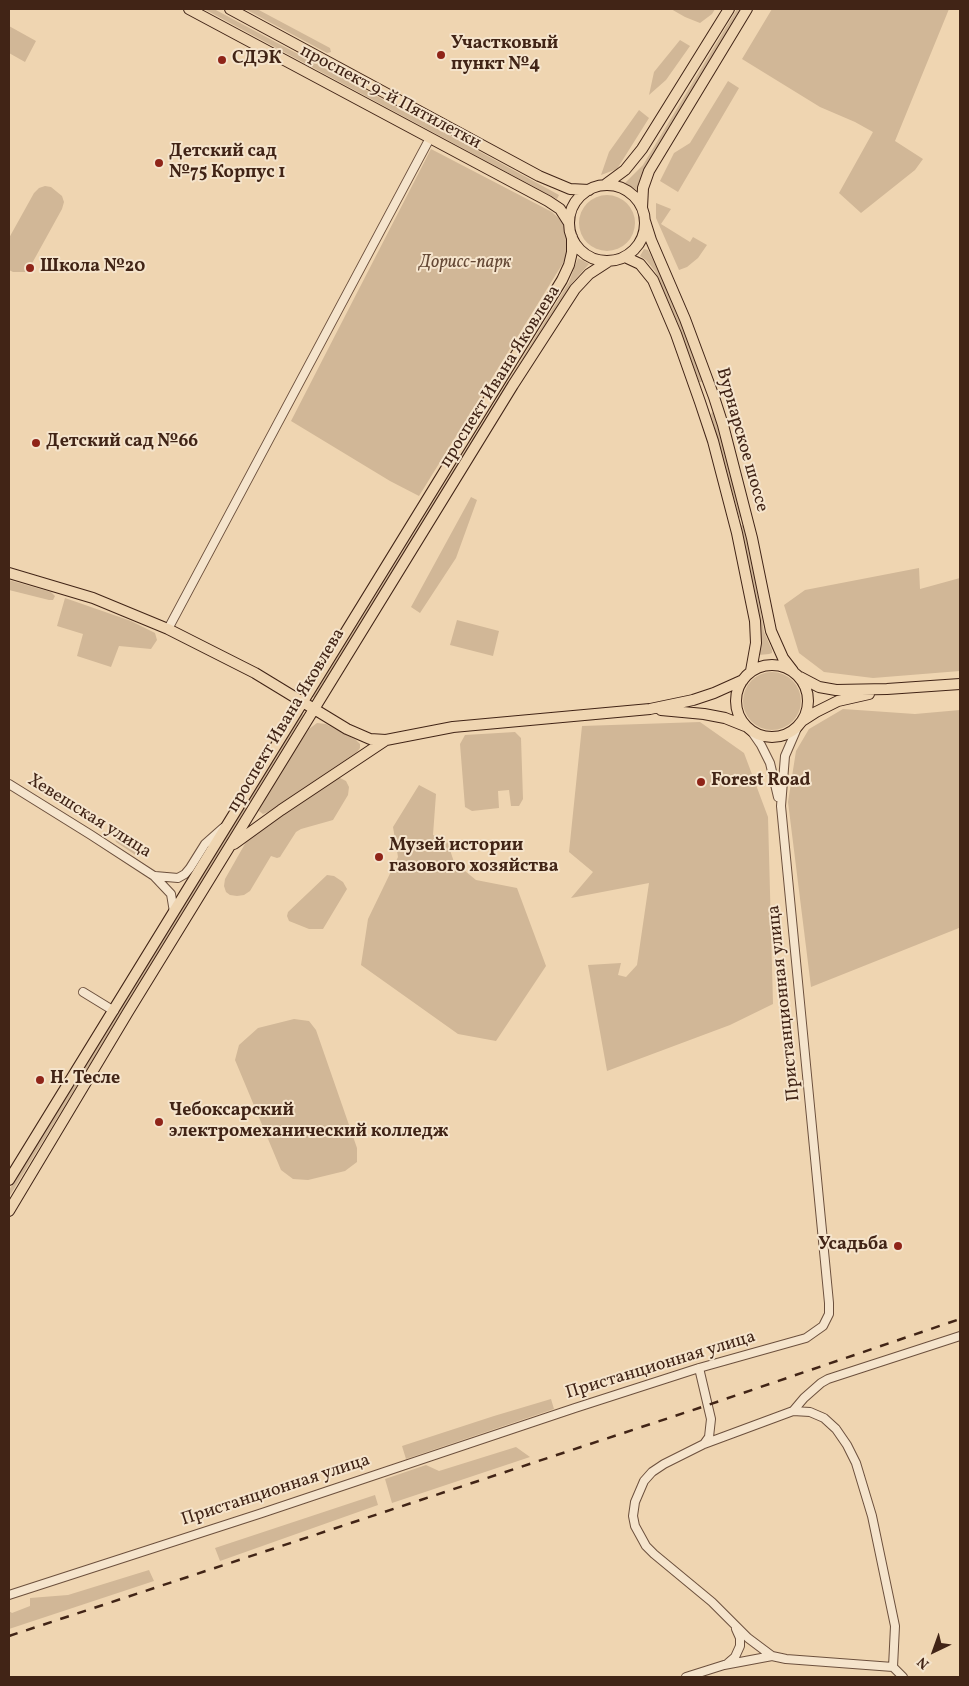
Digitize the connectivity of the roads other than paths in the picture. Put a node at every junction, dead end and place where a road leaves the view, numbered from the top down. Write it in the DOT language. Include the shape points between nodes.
graph roads {
  1 [pos="190,9"];
  2 [pos="230,9"];
  3 [pos="729,9"];
  4 [pos="748,9"];
  5 [pos="430,138"];
  6 [pos="606,184"];
  7 [pos="589,190"];
  8 [pos="642,209"];
  9 [pos="645,221"];
  10 [pos="569,223"];
  11 [pos="572,237"];
  12 [pos="625,257"];
  13 [pos="610,261"];
  14 [pos="714,397"];
  15 [pos="700,402"];
  16 [pos="748,521"];
  17 [pos="735,524"];
  18 [pos="9,573"];
  19 [pos="168,628"];
  20 [pos="750,671"];
  21 [pos="796,674"];
  22 [pos="743,680"];
  23 [pos="960,684"];
  24 [pos="887,689"];
  25 [pos="303,702"];
  26 [pos="313,709"];
  27 [pos="650,709"];
  28 [pos="800,724"];
  29 [pos="748,729"];
  30 [pos="386,740"];
  31 [pos="9,784"];
  32 [pos="781,806"];
  33 [pos="227,826"];
  34 [pos="229,848"];
  35 [pos="154,876"];
  36 [pos="174,912"];
  37 [pos="82,992"];
  38 [pos="114,1011"];
  39 [pos="9,1180"];
  40 [pos="9,1211"];
  41 [pos="960,1336"];
  42 [pos="698,1368"];
  43 [pos="793,1411"];
  44 [pos="711,1428"];
  45 [pos="718,1438"];
  46 [pos="704,1444"];
  47 [pos="9,1595"];
  48 [pos="733,1624"];
  49 [pos="772,1656"];
  50 [pos="724,1665"];
  51 [pos="893,1667"];
  52 [pos="686,1677"];
  53 [pos="903,1677"];
  1 -- 5 [label="main road, проспект 9-й Пятилетки"];
  2 -- 7 [label="main road, проспект 9-й Пятилетки" via="539,176 570,189"];
  3 -- 6 [label="main road" via="642,149 625,170"];
  4 -- 8 [label="main road" via="648,171"];
  5 -- 10 [label="main road, проспект 9-й Пятилетки" via="548,201 560,209"];
  5 -- 19 [label="street"];
  6 -- 7 [label="main road"];
  6 -- 8 [label="main road" via="626,190"];
  7 -- 10 [label="main road" via="572,208"];
  8 -- 9 [label="main road"];
  9 -- 12 [label="main road" via="640,241"];
  9 -- 14 [label="main road, Вурнарское шоссе"];
  10 -- 11 [label="main road"];
  11 -- 13 [label="main road" via="583,252"];
  11 -- 25 [label="main road, проспект Ивана Яковлева" via="569,265 562,280"];
  12 -- 13 [label="main road"];
  12 -- 15 [label="main road, Вурнарское шоссе" via="640,264 653,280"];
  13 -- 26 [label="main road, проспект Ивана Яковлева" via="582,281 545,336"];
  14 -- 15 [label="main road"];
  14 -- 16 [label="main road, Вурнарское шоссе"];
  15 -- 17 [label="main road, Вурнарское шоссе"];
  16 -- 17 [label="main road"];
  16 -- 21 [label="main road, Вурнарское шоссе" via="771,631 783,658"];
  17 -- 20 [label="main road, Вурнарское шоссе" via="755,621 756,643"];
  18 -- 19 [label="main road" via="99,600"];
  19 -- 25 [label="main road"];
  20 -- 21 [label="main road" via="772,664"];
  20 -- 22 [label="main road"];
  21 -- 24 [label="main road" via="819,687 836,690"];
  21 -- 28 [label="main road" via="808,695 806,713"];
  22 -- 27 [label="main road" via="693,700"];
  22 -- 29 [label="main road" via="737,689 736,707 738,716"];
  23 -- 24 [label="main road"];
  24 -- 28 [label="main road" via="838,701"];
  25 -- 26 [label="main road"];
  25 -- 33 [label="main road, проспект Ивана Яковлева"];
  26 -- 30 [label="main road" via="364,737"];
  26 -- 34 [label="main road, проспект Ивана Яковлева"];
  27 -- 29 [label="main road" via="725,718"];
  27 -- 30 [label="main road" via="453,727"];
  28 -- 29 [label="main road" via="780,737 761,737"];
  28 -- 32 [label="street, Пристанционная улица" via="785,756"];
  29 -- 32 [label="street, Пристанционная улица" via="770,763"];
  30 -- 34 [label="main road"];
  31 -- 35 [label="street, Хевешская улица"];
  32 -- 42 [label="street, Пристанционная улица" via="829,1314 823,1326 806,1338"];
  33 -- 35 [label="street" via="206,844 185,874 178,878"];
  33 -- 36 [label="main road, проспект Ивана Яковлева"];
  34 -- 40 [label="main road, проспект Ивана Яковлева"];
  35 -- 36 [label="street, Хевешская улица" via="171,894"];
  36 -- 38 [label="main road, проспект Ивана Яковлева"];
  37 -- 38 [label="street"];
  38 -- 39 [label="main road, проспект Ивана Яковлева"];
  41 -- 43 [label="street" via="821,1383"];
  42 -- 44 [label="street"];
  42 -- 47 [label="street, Пристанционная улица"];
  43 -- 45 [label="street"];
  43 -- 51 [label="street" via="810,1412 824,1418 836,1429 856,1463 872,1516 895,1626"];
  44 -- 45 [label="street"];
  44 -- 46 [label="street"];
  45 -- 46 [label="street"];
  46 -- 48 [label="street" via="652,1472 639,1491 633,1516 646,1546"];
  48 -- 49 [label="street"];
  48 -- 50 [label="street" via="740,1646 735,1657"];
  49 -- 50 [label="street"];
  49 -- 51 [label="street"];
  50 -- 52 [label="street"];
  51 -- 53 [label="street"];
}
